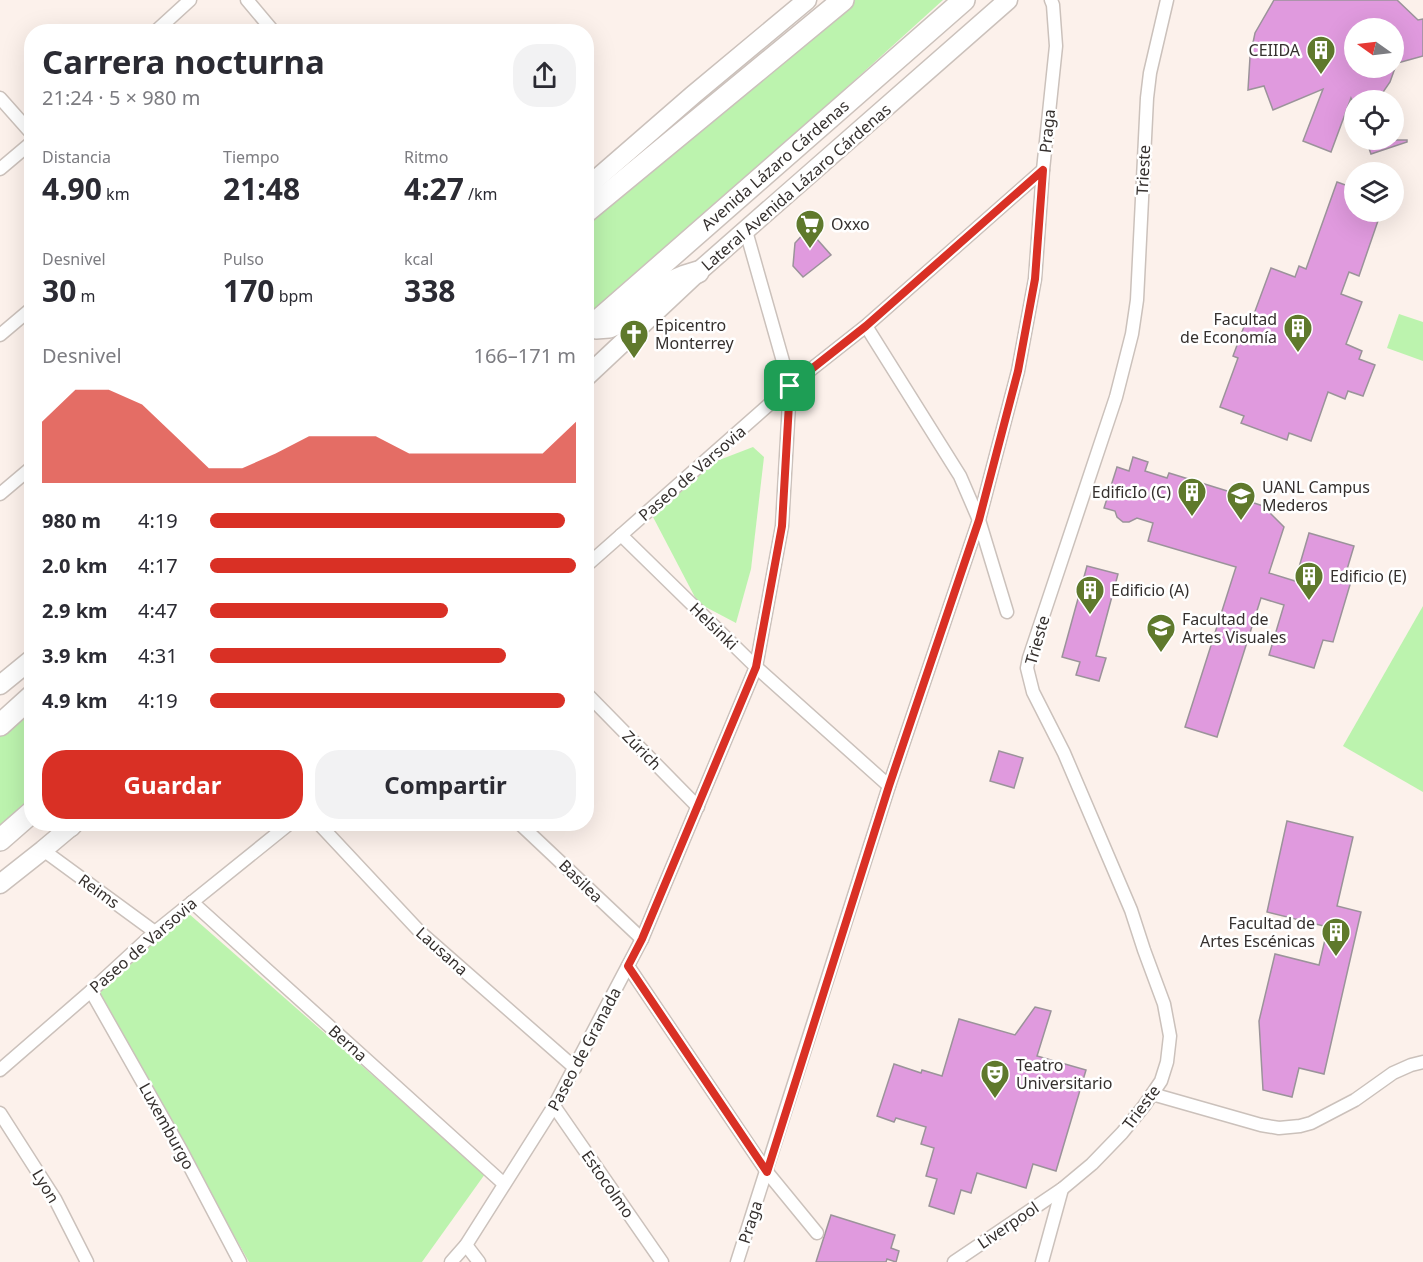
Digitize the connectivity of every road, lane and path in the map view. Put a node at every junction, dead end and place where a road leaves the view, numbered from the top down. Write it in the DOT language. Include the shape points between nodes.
graph roads {
  1 [pos="190,0"];
  2 [pos="248,0"];
  3 [pos="807,0"];
  4 [pos="843,0"];
  5 [pos="964,0"];
  6 [pos="1008,0"];
  7 [pos="1052,0"];
  8 [pos="1167,0"];
  9 [pos="164,24"];
  10 [pos="268,24"];
  11 [pos="0,98"];
  12 [pos="24,125"];
  13 [pos="24,149"];
  14 [pos="0,169"];
  15 [pos="1043,170"];
  16 [pos="594,181"];
  17 [pos="594,205"];
  18 [pos="746,231"];
  19 [pos="698,272"];
  20 [pos="24,315"];
  21 [pos="594,324"];
  22 [pos="866,326"];
  23 [pos="594,328"];
  24 [pos="0,335"];
  25 [pos="594,370"];
  26 [pos="790,386"];
  27 [pos="24,474"];
  28 [pos="0,494"];
  29 [pos="979,520"];
  30 [pos="621,535"];
  31 [pos="594,559"];
  32 [pos="1007,612"];
  33 [pos="24,665"];
  34 [pos="756,667"];
  35 [pos="0,685"];
  36 [pos="594,701"];
  37 [pos="24,703"];
  38 [pos="0,724"];
  39 [pos="889,786"];
  40 [pos="698,807"];
  41 [pos="24,819"];
  42 [pos="64,831"];
  43 [pos="280,831"];
  44 [pos="326,831"];
  45 [pos="527,831"];
  46 [pos="0,840"];
  47 [pos="43,850"];
  48 [pos="0,884"];
  49 [pos="192,902"];
  50 [pos="155,932"];
  51 [pos="642,939"];
  52 [pos="628,966"];
  53 [pos="91,991"];
  54 [pos="1423,1062"];
  55 [pos="575,1068"];
  56 [pos="0,1070"];
  57 [pos="1152,1094"];
  58 [pos="554,1107"];
  59 [pos="0,1113"];
  60 [pos="767,1172"];
  61 [pos="504,1184"];
  62 [pos="1062,1189"];
  63 [pos="817,1233"];
  64 [pos="466,1245"];
  65 [pos="87,1262"];
  66 [pos="240,1262"];
  67 [pos="452,1262"];
  68 [pos="479,1262"];
  69 [pos="662,1262"];
  70 [pos="737,1262"];
  71 [pos="954,1262"];
  72 [pos="1042,1262"];
  1 -- 9 [label="street"];
  2 -- 10 [label="street"];
  3 -- 16 [label="main road"];
  4 -- 17 [label="highway"];
  5 -- 21 [label="highway, Avenida Lázaro Cárdenas"];
  6 -- 18 [label="main road, Lateral Avenida Lázaro Cárdenas"];
  7 -- 15 [label="street, Praga" via="1056,46"];
  8 -- 57 [label="street, Trieste" via="1147,98 1132,334 1116,397 1028,668 1033,692 1064,753 1131,910 1164,1004 1170,1036 1167,1062"];
  11 -- 12 [label="street"];
  13 -- 14 [label="street"];
  15 -- 22 [label="street, Paseo de Varsovia"];
  15 -- 29 [label="street, Praga" via="1035,279 1018,371"];
  18 -- 19 [label="main road, Lateral Avenida Lázaro Cárdenas"];
  18 -- 26 [label="street, Paseo de Granada"];
  19 -- 23 [label="highway" via="671,282 616,324"];
  19 -- 25 [label="main road, Lateral Avenida Lázaro Cárdenas"];
  20 -- 24 [label="street"];
  22 -- 26 [label="street, Paseo de Varsovia"];
  22 -- 29 [label="street" via="960,476"];
  26 -- 30 [label="street, Paseo de Varsovia"];
  26 -- 34 [label="street, Paseo de Granada" via="782,526"];
  27 -- 28 [label="street"];
  29 -- 32 [label="street"];
  29 -- 39 [label="street, Praga"];
  30 -- 31 [label="street, Paseo de Varsovia"];
  30 -- 34 [label="street, Helsinki"];
  33 -- 35 [label="main road"];
  34 -- 39 [label="street, Helsinki"];
  34 -- 40 [label="street, Paseo de Granada"];
  36 -- 40 [label="street, Zúrich"];
  37 -- 38 [label="highway"];
  39 -- 60 [label="street, Praga"];
  40 -- 51 [label="street, Paseo de Granada"];
  41 -- 46 [label="highway"];
  42 -- 47 [label="main road"];
  43 -- 49 [label="street, Paseo de Varsovia"];
  44 -- 55 [label="street, Lausana" via="421,933"];
  45 -- 51 [label="street, Basilea"];
  47 -- 48 [label="main road"];
  47 -- 50 [label="street, Reims"];
  49 -- 50 [label="street, Paseo de Varsovia"];
  49 -- 61 [label="street, Berna"];
  50 -- 53 [label="street, Paseo de Varsovia"];
  51 -- 52 [label="street, Paseo de Granada"];
  52 -- 55 [label="street, Paseo de Granada"];
  52 -- 60 [label="street"];
  53 -- 56 [label="street, Paseo de Varsovia"];
  53 -- 66 [label="street, Luxemburgo"];
  54 -- 57 [label="street" via="1393,1073 1354,1100 1300,1126 1261,1125"];
  55 -- 58 [label="street, Paseo de Granada"];
  57 -- 62 [label="street, Trieste" via="1107,1149"];
  58 -- 61 [label="street, Paseo de Granada"];
  58 -- 69 [label="street, Estocolmo"];
  59 -- 65 [label="street, Lyon" via="55,1199"];
  60 -- 63 [label="street"];
  60 -- 70 [label="street, Praga"];
  61 -- 64 [label="street, Paseo de Granada"];
  62 -- 71 [label="street, Liverpool"];
  62 -- 72 [label="street"];
  64 -- 67 [label="street, Paseo de Granada"];
  64 -- 68 [label="street"];
}
